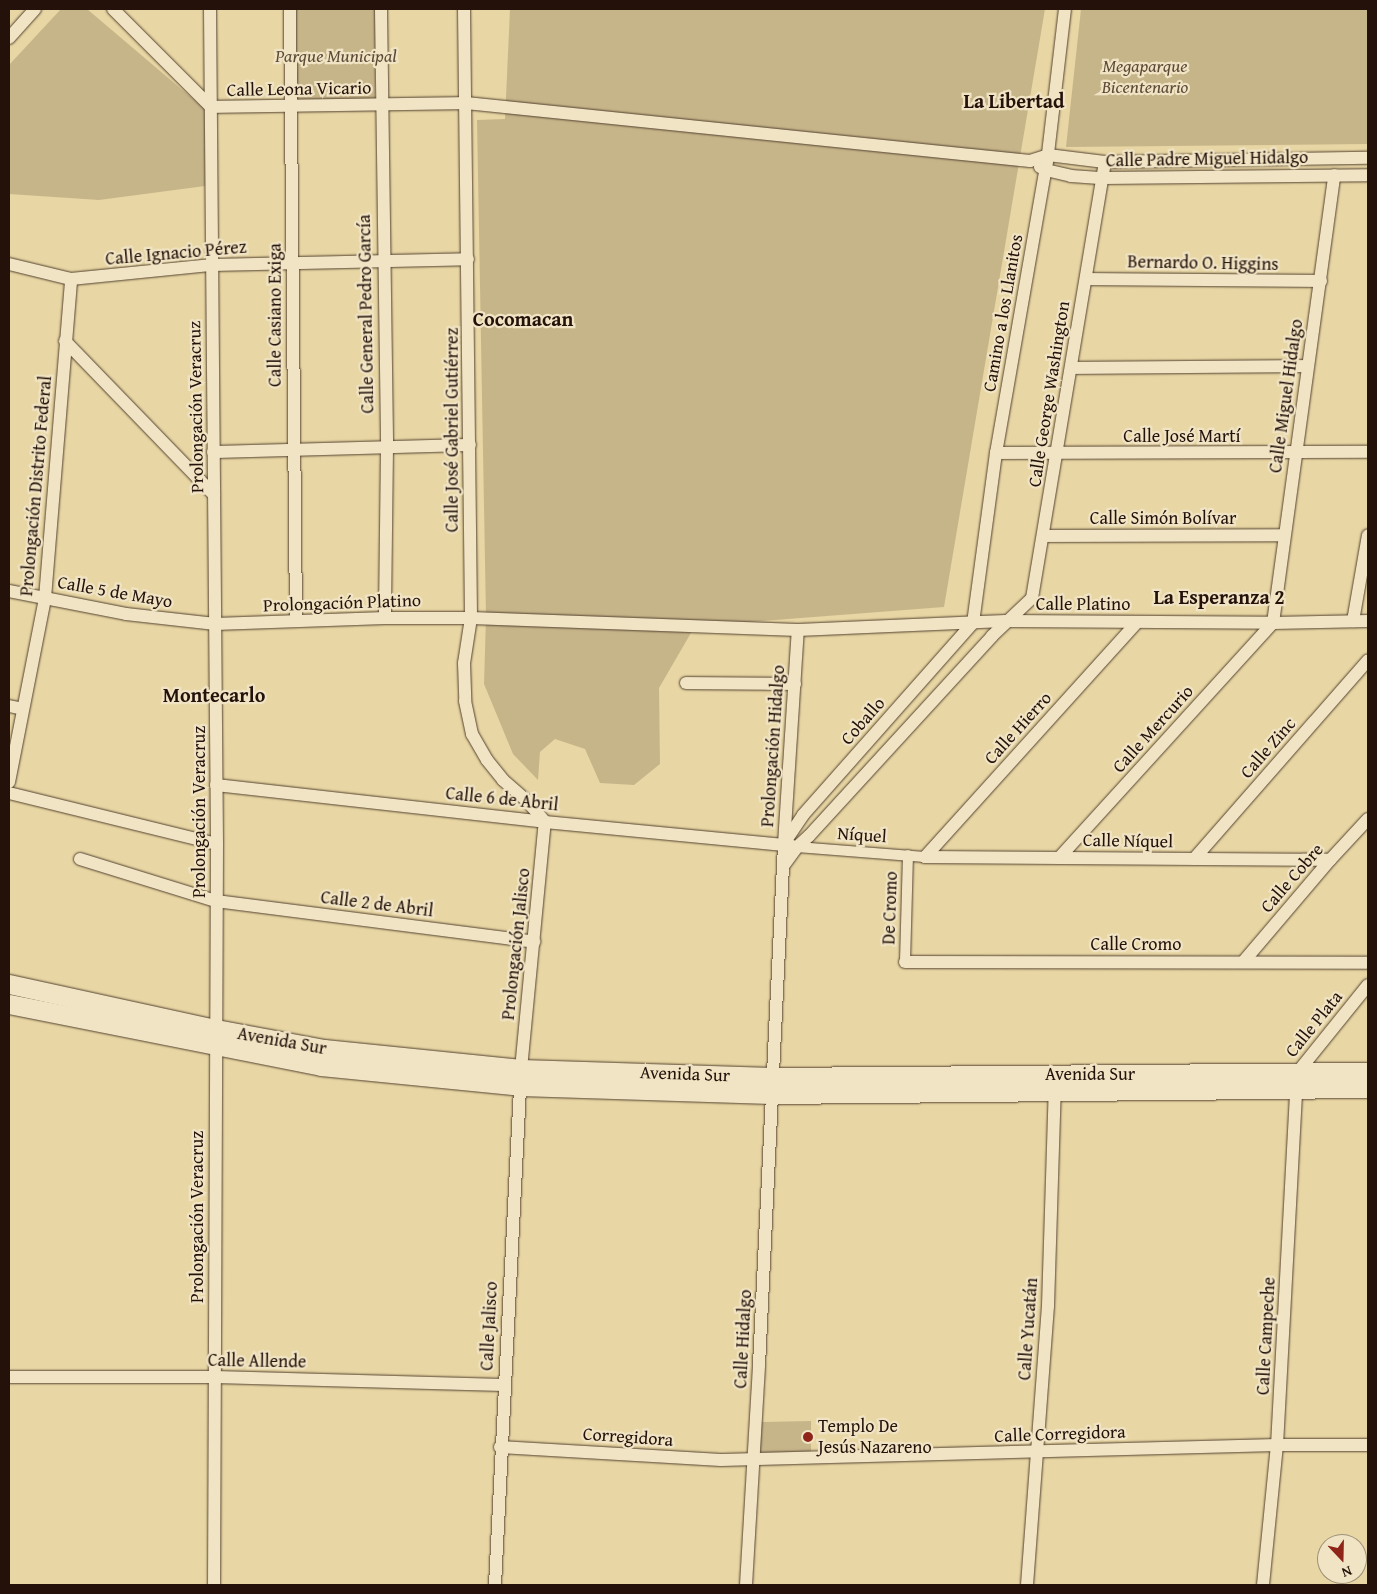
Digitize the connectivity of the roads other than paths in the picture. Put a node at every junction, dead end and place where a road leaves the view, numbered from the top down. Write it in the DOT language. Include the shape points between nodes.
graph roads {
  1 [pos="35,9"];
  2 [pos="114,9"];
  3 [pos="210,9"];
  4 [pos="290,9"];
  5 [pos="381,9"];
  6 [pos="464,9"];
  7 [pos="1064,9"];
  8 [pos="126,14"];
  9 [pos="9,38"];
  10 [pos="466,103"];
  11 [pos="381,105"];
  12 [pos="211,108"];
  13 [pos="291,108"];
  14 [pos="1048,155"];
  15 [pos="1368,158"];
  16 [pos="1030,160"];
  17 [pos="1106,162"];
  18 [pos="1046,170"];
  19 [pos="1334,175"];
  20 [pos="1368,175"];
  21 [pos="1103,178"];
  22 [pos="468,259"];
  23 [pos="382,261"];
  24 [pos="292,263"];
  25 [pos="9,264"];
  26 [pos="212,265"];
  27 [pos="71,279"];
  28 [pos="1086,279"];
  29 [pos="1321,281"];
  30 [pos="65,341"];
  31 [pos="1307,366"];
  32 [pos="1071,368"];
  33 [pos="470,445"];
  34 [pos="387,448"];
  35 [pos="294,450"];
  36 [pos="213,452"];
  37 [pos="1368,452"];
  38 [pos="996,453"];
  39 [pos="1297,453"];
  40 [pos="1057,454"];
  41 [pos="214,495"];
  42 [pos="1284,535"];
  43 [pos="1368,535"];
  44 [pos="1043,536"];
  45 [pos="9,591"];
  46 [pos="46,598"];
  47 [pos="385,618"];
  48 [pos="471,618"];
  49 [pos="296,621"];
  50 [pos="1006,621"];
  51 [pos="1353,621"];
  52 [pos="1368,621"];
  53 [pos="1137,622"];
  54 [pos="1273,623"];
  55 [pos="215,624"];
  56 [pos="973,624"];
  57 [pos="798,630"];
  58 [pos="1368,660"];
  59 [pos="686,683"];
  60 [pos="795,684"];
  61 [pos="9,706"];
  62 [pos="23,709"];
  63 [pos="9,782"];
  64 [pos="216,785"];
  65 [pos="9,793"];
  66 [pos="787,805"];
  67 [pos="803,816"];
  68 [pos="1368,819"];
  69 [pos="546,822"];
  70 [pos="217,844"];
  71 [pos="784,844"];
  72 [pos="797,846"];
  73 [pos="908,855"];
  74 [pos="925,856"];
  75 [pos="1059,858"];
  76 [pos="80,859"];
  77 [pos="1194,859"];
  78 [pos="1330,860"];
  79 [pos="784,864"];
  80 [pos="216,901"];
  81 [pos="534,942"];
  82 [pos="1244,961"];
  83 [pos="905,962"];
  84 [pos="1368,963"];
  85 [pos="9,984"];
  86 [pos="1368,985"];
  87 [pos="9,1004"];
  88 [pos="215,1038"];
  89 [pos="1368,1072"];
  90 [pos="520,1078"];
  91 [pos="1297,1081"];
  92 [pos="1055,1083"];
  93 [pos="772,1086"];
  94 [pos="1368,1088"];
  95 [pos="9,1377"];
  96 [pos="215,1377"];
  97 [pos="504,1385"];
  98 [pos="1277,1445"];
  99 [pos="500,1446"];
  100 [pos="1368,1446"];
  101 [pos="1037,1453"];
  102 [pos="754,1459"];
  103 [pos="214,1585"];
  104 [pos="495,1585"];
  105 [pos="746,1585"];
  106 [pos="1027,1585"];
  107 [pos="1263,1585"];
  1 -- 9 [label="street"];
  2 -- 8 [label="street, Calle Leona Vicario"];
  3 -- 12 [label="street, Prolongación Veracruz"];
  4 -- 13 [label="street, Calle Casiano Exiga"];
  5 -- 11 [label="street, Calle General Pedro García"];
  6 -- 10 [label="street, Calle José Gabriel Gutiérrez"];
  7 -- 14 [label="street, Camino a los Llanitos"];
  8 -- 12 [label="street, Calle Leona Vicario"];
  10 -- 11 [label="street, Calle Leona Vicario"];
  10 -- 16 [label="street, Calle Leona Vicario"];
  10 -- 22 [label="street, Calle José Gabriel Gutiérrez"];
  11 -- 13 [label="street, Calle Leona Vicario"];
  11 -- 23 [label="street, Calle General Pedro García"];
  12 -- 13 [label="street, Calle Leona Vicario"];
  12 -- 26 [label="street, Prolongación Veracruz"];
  13 -- 24 [label="street, Calle Casiano Exiga"];
  14 -- 16 [label="street"];
  14 -- 17 [label="street, Calle Padre Miguel Hidalgo"];
  14 -- 18 [label="street, Camino a los Llanitos"];
  15 -- 17 [label="street, Calle Padre Miguel Hidalgo"];
  16 -- 18 [label="street, Calle Padre Miguel Hidalgo"];
  17 -- 21 [label="street, Calle George Washington"];
  18 -- 21 [label="street, Calle Padre Miguel Hidalgo"];
  18 -- 38 [label="street, Camino a los Llanitos"];
  19 -- 20 [label="street, Calle Padre Miguel Hidalgo"];
  19 -- 21 [label="street, Calle Padre Miguel Hidalgo"];
  19 -- 29 [label="street, Calle Miguel Hidalgo"];
  21 -- 28 [label="street, Calle George Washington"];
  22 -- 23 [label="street, Calle Ignacio Pérez"];
  22 -- 33 [label="street, Calle José Gabriel Gutiérrez"];
  23 -- 24 [label="street, Calle Ignacio Pérez"];
  23 -- 34 [label="street, Calle General Pedro García"];
  24 -- 26 [label="street, Calle Ignacio Pérez"];
  24 -- 35 [label="street, Calle Casiano Exiga"];
  25 -- 27 [label="street, Calle Ignacio Pérez"];
  26 -- 27 [label="street, Calle Ignacio Pérez"];
  26 -- 36 [label="street, Prolongación Veracruz"];
  27 -- 30 [label="street, Prolongación Distrito Federal"];
  28 -- 29 [label="street, Bernardo O. Higgins"];
  28 -- 32 [label="street, Calle George Washington"];
  29 -- 31 [label="street, Calle Miguel Hidalgo"];
  30 -- 41 [label="street"];
  30 -- 46 [label="street, Prolongación Distrito Federal"];
  31 -- 32 [label="street"];
  31 -- 39 [label="street, Calle Miguel Hidalgo"];
  32 -- 40 [label="street, Calle George Washington"];
  33 -- 34 [label="street"];
  33 -- 48 [label="street, Calle José Gabriel Gutiérrez"];
  34 -- 35 [label="street"];
  34 -- 47 [label="street, Calle General Pedro García"];
  35 -- 36 [label="street"];
  35 -- 49 [label="street, Calle Casiano Exiga"];
  36 -- 41 [label="street, Prolongación Veracruz"];
  37 -- 39 [label="street, Calle José Martí"];
  38 -- 40 [label="street, Calle José Martí"];
  38 -- 56 [label="street, Camino a los Llanitos"];
  39 -- 40 [label="street, Calle José Martí"];
  39 -- 42 [label="street, Calle Miguel Hidalgo"];
  40 -- 44 [label="street, Calle George Washington"];
  41 -- 55 [label="street, Prolongación Veracruz"];
  42 -- 44 [label="street, Calle Simón Bolívar"];
  42 -- 54 [label="street, Calle Miguel Hidalgo"];
  43 -- 51 [label="street"];
  44 -- 50 [label="street, Calle George Washington" via="1032,598"];
  45 -- 46 [label="street, Calle 5 de Mayo"];
  46 -- 55 [label="street, Calle 5 de Mayo" via="126,614"];
  46 -- 62 [label="street, Prolongación Distrito Federal"];
  47 -- 48 [label="street, Prolongación Platino"];
  47 -- 49 [label="street, Prolongación Platino"];
  48 -- 57 [label="street, Prolongación Platino"];
  48 -- 69 [label="street, Calle José Gabriel Gutiérrez" via="464,663 465,700 472,734 503,780"];
  49 -- 55 [label="street, Prolongación Platino"];
  50 -- 53 [label="street, Calle Platino"];
  50 -- 56 [label="street, Calle Platino"];
  50 -- 72 [label="street, Calle George Washington"];
  51 -- 52 [label="street, Calle Platino"];
  51 -- 54 [label="street, Calle Platino"];
  53 -- 54 [label="street, Calle Platino"];
  53 -- 74 [label="street, Calle Hierro"];
  54 -- 75 [label="street, Calle Mercurio"];
  55 -- 64 [label="street, Prolongación Veracruz"];
  56 -- 57 [label="street, Calle Platino"];
  56 -- 67 [label="street, Coballo"];
  57 -- 60 [label="street, Prolongación Hidalgo"];
  58 -- 77 [label="street, Calle Zinc"];
  59 -- 60 [label="street"];
  60 -- 66 [label="street, Prolongación Hidalgo"];
  61 -- 62 [label="street"];
  62 -- 63 [label="street, Prolongación Distrito Federal"];
  64 -- 69 [label="street, Calle 6 de Abril"];
  64 -- 70 [label="street, Prolongación Veracruz"];
  65 -- 70 [label="street"];
  66 -- 67 [label="street"];
  66 -- 71 [label="street, Prolongación Hidalgo"];
  67 -- 71 [label="street, Coballo"];
  68 -- 78 [label="street, Calle Cobre"];
  69 -- 71 [label="street, Calle 6 de Abril"];
  69 -- 81 [label="street, Prolongación Jalisco"];
  70 -- 80 [label="street, Prolongación Veracruz"];
  71 -- 72 [label="street, Calle 6 de Abril"];
  71 -- 79 [label="street, Prolongación Hidalgo"];
  72 -- 73 [label="street, Níquel"];
  72 -- 79 [label="street"];
  73 -- 74 [label="street, Níquel"];
  73 -- 83 [label="street, De Cromo"];
  74 -- 75 [label="street, Calle Níquel"];
  75 -- 77 [label="street, Calle Níquel"];
  76 -- 80 [label="street, Calle 2 de Abril"];
  77 -- 78 [label="street, Calle Níquel"];
  78 -- 82 [label="street, Calle Cobre"];
  79 -- 93 [label="street, Prolongación Hidalgo"];
  80 -- 81 [label="street, Calle 2 de Abril"];
  80 -- 88 [label="street, Prolongación Veracruz"];
  81 -- 90 [label="street, Prolongación Jalisco"];
  82 -- 83 [label="street, Calle Cromo"];
  82 -- 84 [label="street, Calle Cromo"];
  85 -- 88 [label="main road, Avenida Sur"];
  86 -- 91 [label="street, Calle Plata"];
  87 -- 88 [label="main road, Avenida Sur"];
  88 -- 90 [label="main road, Avenida Sur" via="321,1066"];
  88 -- 96 [label="street, Prolongación Veracruz"];
  89 -- 91 [label="main road, Avenida Sur"];
  90 -- 93 [label="main road, Avenida Sur"];
  90 -- 97 [label="street, Calle Jalisco"];
  91 -- 92 [label="main road, Avenida Sur"];
  91 -- 94 [label="main road, Avenida Sur"];
  91 -- 98 [label="street, Calle Campeche"];
  92 -- 93 [label="main road, Avenida Sur"];
  92 -- 101 [label="street, Calle Yucatán" via="1048,1306"];
  93 -- 102 [label="street, Calle Hidalgo"];
  95 -- 96 [label="street, Calle Allende"];
  96 -- 97 [label="street, Calle Allende"];
  96 -- 103 [label="street, Prolongación Veracruz"];
  97 -- 99 [label="street, Calle Jalisco"];
  98 -- 100 [label="street, Calle Corregidora"];
  98 -- 101 [label="street, Calle Corregidora"];
  98 -- 107 [label="street, Calle Campeche"];
  99 -- 102 [label="street, Corregidora" via="721,1460"];
  99 -- 104 [label="street, Calle Jalisco"];
  101 -- 102 [label="street, Calle Corregidora"];
  101 -- 106 [label="street, Calle Yucatán"];
  102 -- 105 [label="street, Calle Hidalgo"];
}
